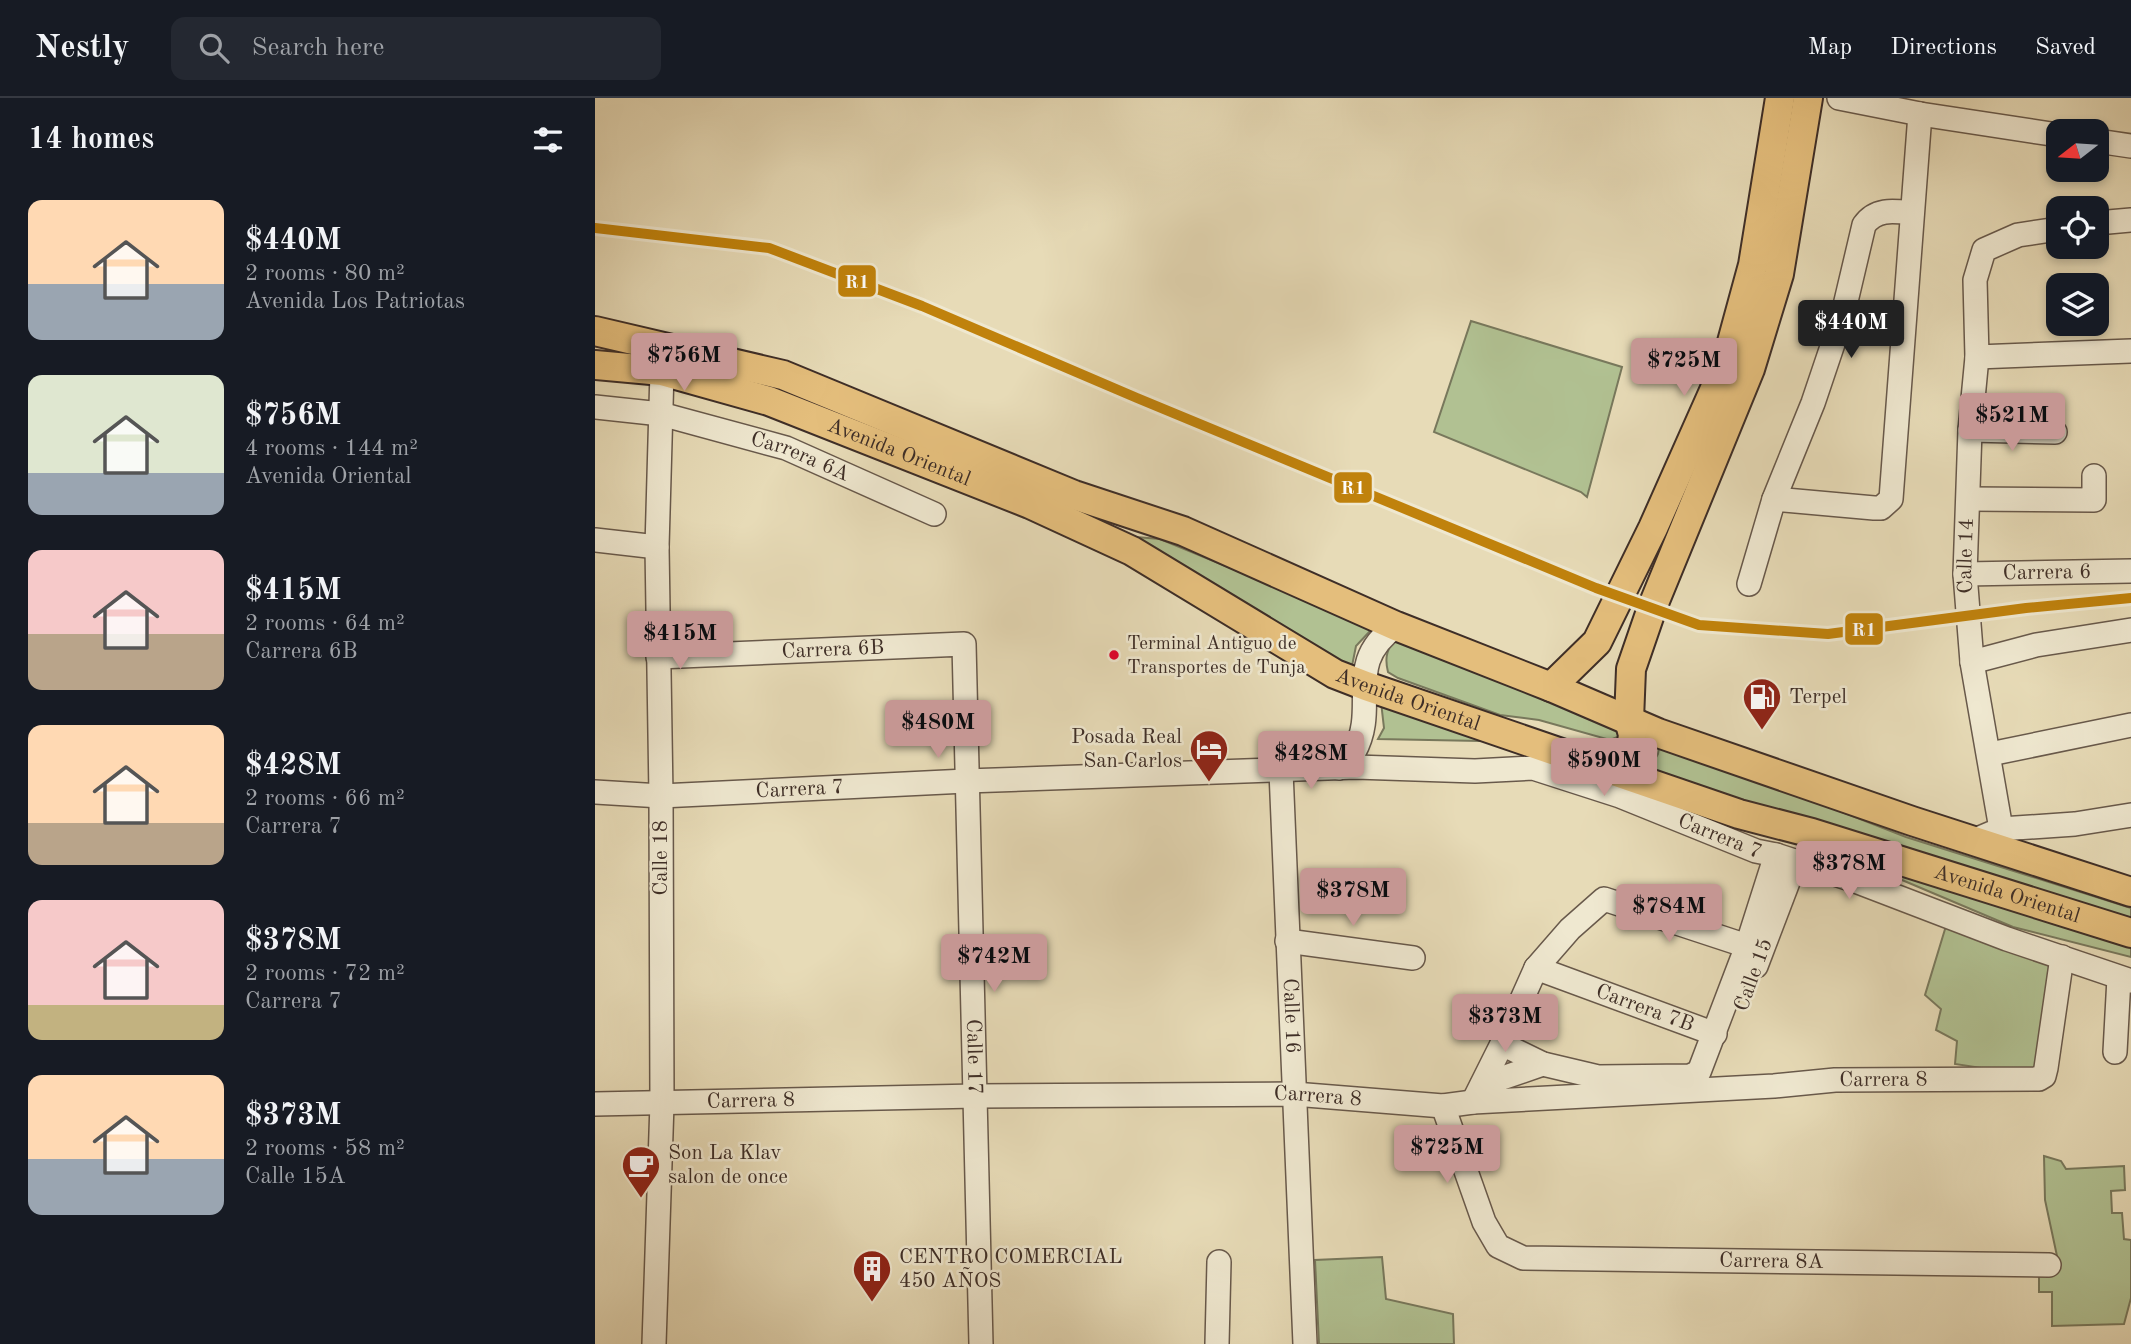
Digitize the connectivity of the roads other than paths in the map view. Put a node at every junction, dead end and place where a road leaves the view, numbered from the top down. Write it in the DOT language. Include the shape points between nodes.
graph roads {
  1 [pos="1780,98"];
  2 [pos="1808,98"];
  3 [pos="1839,98"];
  4 [pos="1920,114"];
  5 [pos="2046,133"];
  6 [pos="2109,143"];
  7 [pos="2131,146"];
  8 [pos="1912,212"];
  9 [pos="2131,220"];
  10 [pos="2109,222"];
  11 [pos="2046,231"];
  12 [pos="595,331"];
  13 [pos="2131,351"];
  14 [pos="1976,357"];
  15 [pos="595,365"];
  16 [pos="662,371"];
  17 [pos="595,407"];
  18 [pos="661,414"];
  19 [pos="1970,430"];
  20 [pos="2055,432"];
  21 [pos="2094,476"];
  22 [pos="1774,499"];
  23 [pos="1969,499"];
  24 [pos="1067,507"];
  25 [pos="934,514"];
  26 [pos="595,540"];
  27 [pos="657,547"];
  28 [pos="2131,571"];
  29 [pos="1965,574"];
  30 [pos="1749,584"];
  31 [pos="1396,626"];
  32 [pos="2131,630"];
  33 [pos="964,644"];
  34 [pos="658,657"];
  35 [pos="1972,662"];
  36 [pos="1366,686"];
  37 [pos="1551,687"];
  38 [pos="1629,720"];
  39 [pos="2131,725"];
  40 [pos="1990,754"];
  41 [pos="1339,768"];
  42 [pos="1281,771"];
  43 [pos="1613,772"];
  44 [pos="966,781"];
  45 [pos="1581,782"];
  46 [pos="595,792"];
  47 [pos="661,796"];
  48 [pos="2131,815"];
  49 [pos="2001,829"];
  50 [pos="1975,841"];
  51 [pos="1786,858"];
  52 [pos="2131,892"];
  53 [pos="2131,933"];
  54 [pos="1287,941"];
  55 [pos="1747,946"];
  56 [pos="2063,957"];
  57 [pos="1413,958"];
  58 [pos="1536,968"];
  59 [pos="2125,979"];
  60 [pos="1715,1034"];
  61 [pos="1502,1044"];
  62 [pos="2115,1052"];
  63 [pos="1543,1064"];
  64 [pos="1704,1080"];
  65 [pos="1477,1093"];
  66 [pos="1294,1094"];
  67 [pos="976,1096"];
  68 [pos="662,1103"];
  69 [pos="595,1104"];
  70 [pos="1443,1106"];
  71 [pos="1219,1262"];
  72 [pos="2049,1265"];
  73 [pos="654,1344"];
  74 [pos="981,1344"];
  75 [pos="1217,1344"];
  76 [pos="1305,1344"];
  1 -- 37 [label="main road" via="1753,265 1726,364 1597,642"];
  2 -- 38 [label="main road" via="1779,274 1750,369 1635,657"];
  3 -- 4 [label="street"];
  4 -- 5 [label="street"];
  4 -- 8 [label="street"];
  6 -- 7 [label="street"];
  8 -- 22 [label="street" via="1879,213 1864,225 1843,314"];
  8 -- 22 [label="street" via="1891,499 1874,508"];
  9 -- 10 [label="street"];
  11 -- 14 [label="street, Calle 14" via="2018,235 1984,250 1975,280"];
  12 -- 24 [label="main road, Avenida Oriental" via="783,375"];
  13 -- 14 [label="street"];
  14 -- 19 [label="street, Calle 14"];
  15 -- 16 [label="main road, Avenida Oriental"];
  16 -- 18 [label="street, Calle 18"];
  16 -- 24 [label="main road, Avenida Oriental" via="769,401 1030,504"];
  17 -- 18 [label="street"];
  18 -- 25 [label="street, Carrera 6A" via="786,448"];
  18 -- 27 [label="street, Calle 18"];
  19 -- 20 [label="street"];
  19 -- 23 [label="street, Calle 14"];
  21 -- 23 [label="street" via="2094,500"];
  22 -- 30 [label="street"];
  23 -- 29 [label="street, Calle 14"];
  24 -- 31 [label="main road, Avenida Oriental" via="1183,531"];
  24 -- 36 [label="main road, Avenida Oriental" via="1335,674"];
  26 -- 27 [label="street"];
  27 -- 34 [label="street, Calle 18"];
  28 -- 29 [label="street, Carrera 6"];
  29 -- 35 [label="street, Calle 14"];
  31 -- 36 [label="street" via="1381,636 1371,651"];
  31 -- 37 [label="main road, Avenida Oriental"];
  32 -- 35 [label="street" via="2036,645"];
  33 -- 34 [label="street, Carrera 6B"];
  33 -- 44 [label="street, Calle 17"];
  34 -- 47 [label="street, Calle 18"];
  35 -- 40 [label="street, Calle 14"];
  36 -- 41 [label="street" via="1354,753"];
  36 -- 43 [label="main road, Avenida Oriental"];
  37 -- 38 [label="main road, Avenida Oriental"];
  38 -- 43 [label="main road" via="1631,749"];
  38 -- 50 [label="main road, Avenida Oriental"];
  39 -- 40 [label="street"];
  40 -- 49 [label="street, Calle 14"];
  41 -- 42 [label="street, Carrera 7"];
  41 -- 45 [label="street, Carrera 7" via="1533,768"];
  42 -- 44 [label="street, Carrera 7"];
  42 -- 54 [label="street, Calle 16"];
  43 -- 45 [label="street"];
  43 -- 53 [label="main road, Avenida Oriental"];
  44 -- 47 [label="street, Carrera 7"];
  44 -- 67 [label="street, Calle 17"];
  45 -- 51 [label="street, Carrera 7" via="1756,851"];
  46 -- 47 [label="street, Carrera 7"];
  47 -- 68 [label="street, Calle 18"];
  48 -- 49 [label="street"];
  49 -- 50 [label="street"];
  50 -- 52 [label="main road, Avenida Oriental"];
  51 -- 55 [label="street, Calle 15"];
  51 -- 56 [label="street, Carrera 7"];
  51 -- 64 [label="street, Calle 15" via="1730,1041"];
  54 -- 57 [label="street"];
  54 -- 66 [label="street, Calle 16"];
  55 -- 58 [label="street" via="1604,899"];
  55 -- 60 [label="street, Calle 15"];
  56 -- 59 [label="street, Carrera 7"];
  56 -- 64 [label="street, Carrera 8" via="2046,1068 2039,1079"];
  58 -- 60 [label="street, Carrera 7B"];
  58 -- 61 [label="street"];
  59 -- 62 [label="street"];
  60 -- 64 [label="street, Calle 15"];
  61 -- 63 [label="street"];
  61 -- 65 [label="street"];
  63 -- 64 [label="street" via="1609,1078 1690,1076"];
  63 -- 65 [label="street"];
  64 -- 65 [label="street, Carrera 8"];
  65 -- 70 [label="street, Carrera 8"];
  66 -- 67 [label="street, Carrera 8"];
  66 -- 70 [label="street, Carrera 8"];
  66 -- 76 [label="street, Calle 16"];
  67 -- 68 [label="street, Carrera 8"];
  67 -- 74 [label="street, Calle 17"];
  68 -- 69 [label="street, Carrera 8"];
  68 -- 73 [label="street, Calle 18"];
  70 -- 72 [label="street, Carrera 8A" via="1484,1222 1497,1246 1523,1258"];
  71 -- 75 [label="street"];
}
